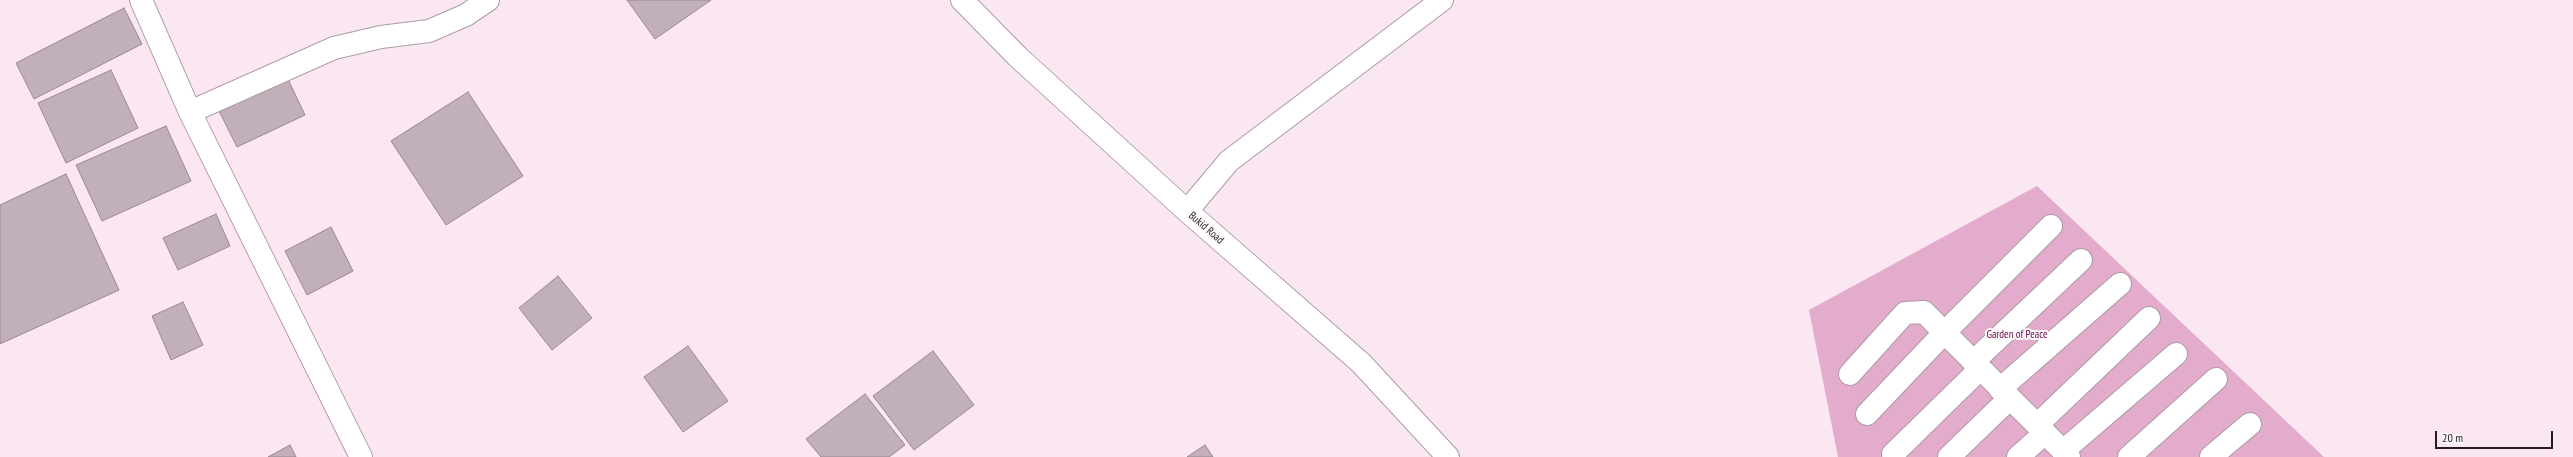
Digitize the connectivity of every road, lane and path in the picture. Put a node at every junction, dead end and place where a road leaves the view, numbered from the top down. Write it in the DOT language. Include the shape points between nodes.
graph roads {
  1 [pos="141,0"];
  2 [pos="488,0"];
  3 [pos="962,0"];
  4 [pos="1442,0"];
  5 [pos="190,112"];
  6 [pos="1187,211"];
  7 [pos="2051,226"];
  8 [pos="2080,260"];
  9 [pos="2120,284"];
  10 [pos="2149,318"];
  11 [pos="1944,333"];
  12 [pos="2176,354"];
  13 [pos="1976,365"];
  14 [pos="1850,374"];
  15 [pos="2216,379"];
  16 [pos="2005,394"];
  17 [pos="1867,414"];
  18 [pos="2250,424"];
  19 [pos="2041,429"];
  20 [pos="1893,454"];
  21 [pos="2066,454"];
  22 [pos="361,457"];
  23 [pos="1448,457"];
  24 [pos="1949,457"];
  25 [pos="2018,457"];
  26 [pos="2129,457"];
  27 [pos="2211,457"];
  1 -- 5 [label="street"];
  2 -- 5 [label="street" via="466,15 429,31 381,37 334,48"];
  3 -- 6 [label="street, Bukid Road" via="1018,57"];
  4 -- 6 [label="street" via="1228,161"];
  5 -- 22 [label="street"];
  6 -- 23 [label="street, Bukid Road" via="1361,363"];
  7 -- 11 [label="street"];
  8 -- 13 [label="street"];
  9 -- 16 [label="street"];
  10 -- 19 [label="street"];
  11 -- 13 [label="street"];
  11 -- 14 [label="street" via="1924,312 1904,313"];
  11 -- 17 [label="street"];
  12 -- 21 [label="street"];
  13 -- 16 [label="street"];
  13 -- 20 [label="street"];
  15 -- 26 [label="street"];
  16 -- 19 [label="street"];
  16 -- 24 [label="street"];
  18 -- 27 [label="street"];
  19 -- 21 [label="street"];
  19 -- 25 [label="street"];
}
